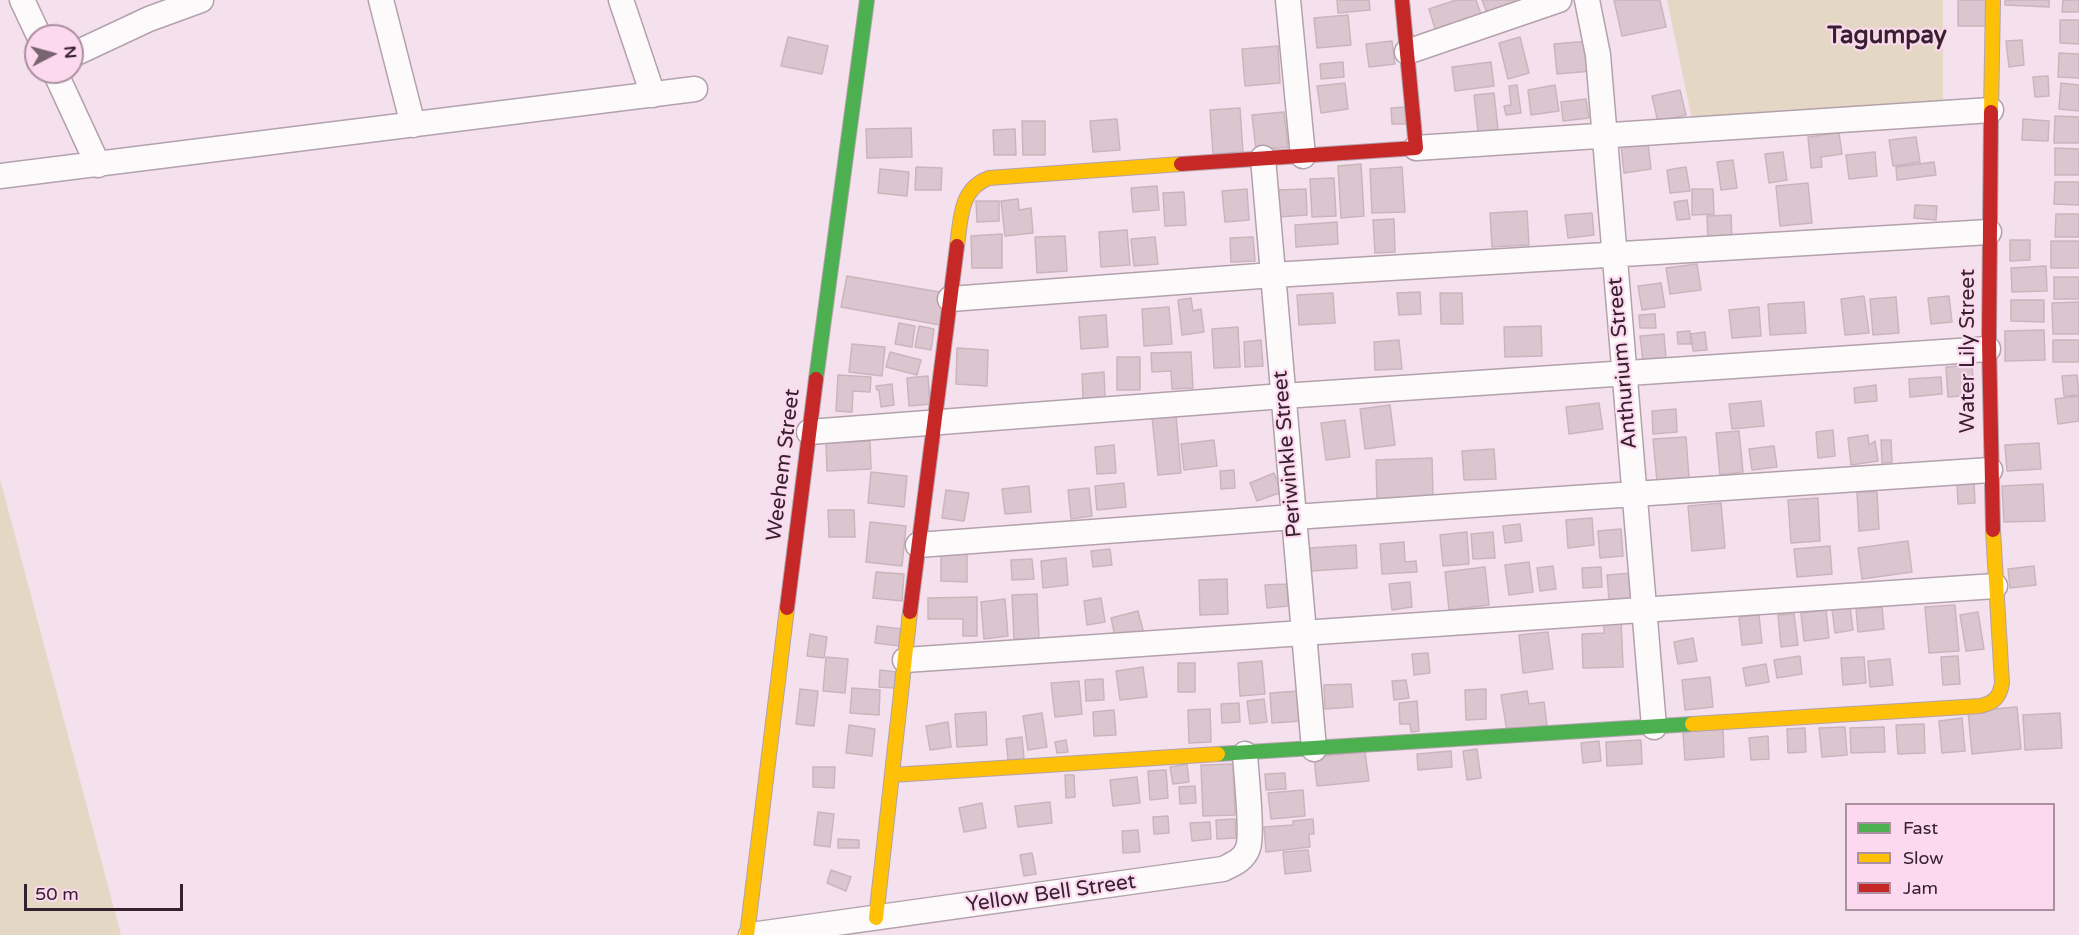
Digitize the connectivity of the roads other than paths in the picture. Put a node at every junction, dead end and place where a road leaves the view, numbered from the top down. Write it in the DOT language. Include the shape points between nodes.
graph roads {
  1 [pos="22,0"];
  2 [pos="201,0"];
  3 [pos="381,0"];
  4 [pos="621,0"];
  5 [pos="867,0"];
  6 [pos="1288,0"];
  7 [pos="1402,0"];
  8 [pos="1559,0"];
  9 [pos="1587,0"];
  10 [pos="1993,0"];
  11 [pos="33,24"];
  12 [pos="84,49"];
  13 [pos="1407,52"];
  14 [pos="61,84"];
  15 [pos="695,90"];
  16 [pos="652,95"];
  17 [pos="1991,110"];
  18 [pos="413,125"];
  19 [pos="1604,135"];
  20 [pos="1416,148"];
  21 [pos="1303,156"];
  22 [pos="1263,158"];
  23 [pos="98,165"];
  24 [pos="0,176"];
  25 [pos="1989,232"];
  26 [pos="1614,254"];
  27 [pos="1273,275"];
  28 [pos="950,299"];
  29 [pos="1988,349"];
  30 [pos="1624,375"];
  31 [pos="1283,396"];
  32 [pos="934,423"];
  33 [pos="809,432"];
  34 [pos="1990,470"];
  35 [pos="1634,493"];
  36 [pos="1294,517"];
  37 [pos="918,545"];
  38 [pos="1995,586"];
  39 [pos="1644,611"];
  40 [pos="1304,633"];
  41 [pos="905,660"];
  42 [pos="1654,727"];
  43 [pos="1314,749"];
  44 [pos="1245,754"];
  45 [pos="892,775"];
  46 [pos="876,918"];
  47 [pos="749,935"];
  1 -- 11 [label="street"];
  2 -- 12 [label="street"];
  3 -- 18 [label="street"];
  4 -- 16 [label="street"];
  5 -- 33 [label="street, Weehem Street"];
  6 -- 21 [label="street"];
  7 -- 13 [label="street"];
  8 -- 13 [label="street"];
  9 -- 19 [label="street, Anthurium Street" via="1598,54"];
  10 -- 17 [label="street, Water Lily Street"];
  13 -- 20 [label="street"];
  14 -- 23 [label="street"];
  15 -- 16 [label="street"];
  16 -- 18 [label="street"];
  17 -- 19 [label="street"];
  17 -- 25 [label="street, Water Lily Street"];
  18 -- 23 [label="street"];
  19 -- 20 [label="street"];
  19 -- 26 [label="street, Anthurium Street"];
  20 -- 21 [label="street"];
  21 -- 22 [label="street"];
  22 -- 27 [label="street, Periwinkle Street"];
  22 -- 28 [label="street" via="983,179 972,185 963,202"];
  23 -- 24 [label="street"];
  25 -- 26 [label="street"];
  25 -- 29 [label="street, Water Lily Street"];
  26 -- 27 [label="street"];
  26 -- 30 [label="street, Anthurium Street"];
  27 -- 28 [label="street"];
  27 -- 31 [label="street, Periwinkle Street"];
  28 -- 32 [label="street"];
  29 -- 30 [label="street"];
  29 -- 34 [label="street, Water Lily Street"];
  30 -- 31 [label="street"];
  30 -- 35 [label="street, Anthurium Street"];
  31 -- 32 [label="street"];
  31 -- 36 [label="street, Periwinkle Street"];
  32 -- 33 [label="street"];
  32 -- 37 [label="street"];
  33 -- 47 [label="street, Weehem Street"];
  34 -- 35 [label="street"];
  34 -- 38 [label="street, Water Lily Street"];
  35 -- 36 [label="street"];
  35 -- 39 [label="street, Anthurium Street"];
  36 -- 37 [label="street"];
  36 -- 40 [label="street, Periwinkle Street"];
  37 -- 41 [label="street"];
  38 -- 39 [label="street"];
  38 -- 42 [label="street, Water Lily Street" via="2002,683 2001,694 1990,705"];
  39 -- 40 [label="street"];
  39 -- 42 [label="street, Anthurium Street"];
  40 -- 41 [label="street"];
  40 -- 43 [label="street, Periwinkle Street"];
  41 -- 45 [label="street"];
  42 -- 43 [label="street"];
  43 -- 44 [label="street"];
  44 -- 45 [label="street"];
  44 -- 46 [label="street, Yellow Bell Street" via="1248,848 1238,862 1223,869"];
  45 -- 46 [label="street"];
  46 -- 47 [label="street, Yellow Bell Street"];
}
